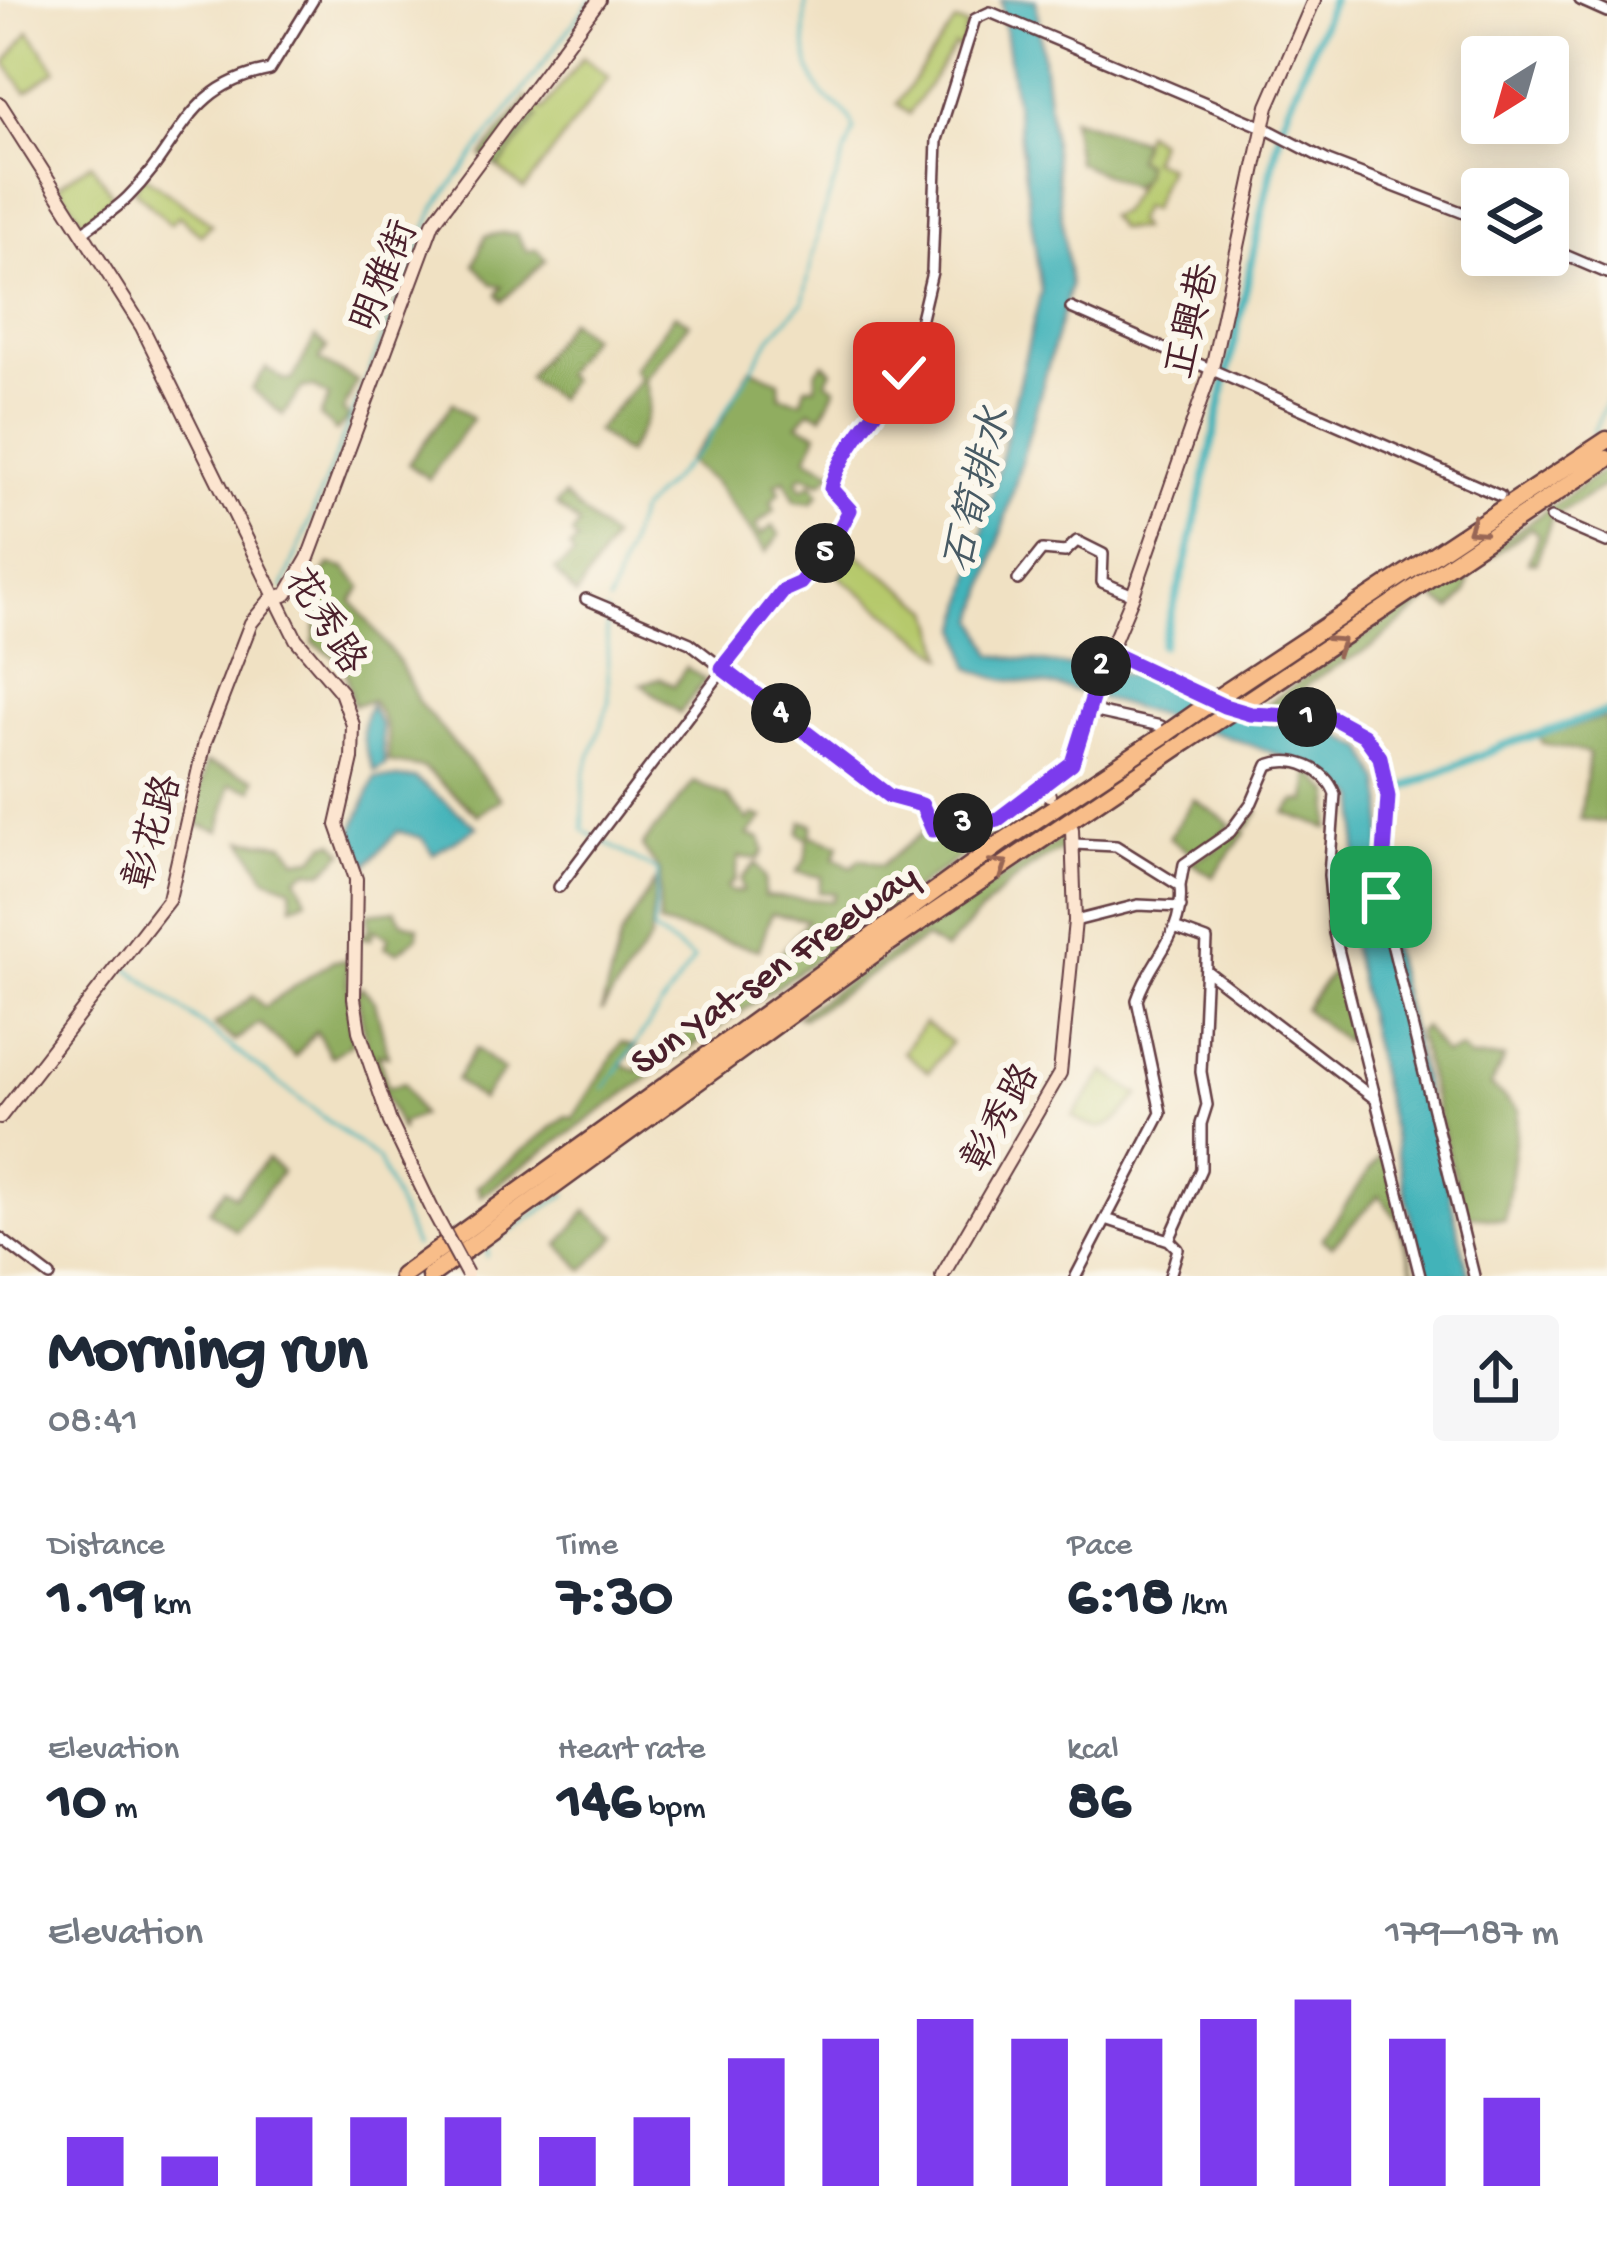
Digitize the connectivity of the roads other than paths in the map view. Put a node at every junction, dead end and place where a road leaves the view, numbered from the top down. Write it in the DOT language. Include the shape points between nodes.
graph roads {
  1 [pos="314,0"];
  2 [pos="599,0"];
  3 [pos="1314,0"];
  4 [pos="1580,0"];
  5 [pos="1607,12"];
  6 [pos="0,104"];
  7 [pos="1265,128"];
  8 [pos="1461,212"];
  9 [pos="83,232"];
  10 [pos="1569,257"];
  11 [pos="1607,273"];
  12 [pos="1071,308"];
  13 [pos="1211,368"];
  14 [pos="1607,440"];
  15 [pos="1607,459"];
  16 [pos="1499,496"];
  17 [pos="1551,518"];
  18 [pos="1607,542"];
  19 [pos="1018,580"];
  20 [pos="1133,595"];
  21 [pos="586,599"];
  22 [pos="275,600"];
  23 [pos="1107,651"];
  24 [pos="722,668"];
  25 [pos="1088,703"];
  26 [pos="1164,730"];
  27 [pos="1045,790"];
  28 [pos="1073,837"];
  29 [pos="1180,886"];
  30 [pos="559,887"];
  31 [pos="1181,907"];
  32 [pos="1075,921"];
  33 [pos="1177,929"];
  34 [pos="1207,971"];
  35 [pos="1375,1099"];
  36 [pos="0,1117"];
  37 [pos="1106,1219"];
  38 [pos="0,1238"];
  39 [pos="1169,1240"];
  40 [pos="468,1275"];
  41 [pos="50,1276"];
  42 [pos="401,1276"];
  43 [pos="430,1276"];
  44 [pos="942,1276"];
  45 [pos="1076,1276"];
  46 [pos="1170,1276"];
  47 [pos="1420,1276"];
  48 [pos="1474,1276"];
  1 -- 9 [label="street" via="270,70 206,95 128,197"];
  2 -- 22 [label="street, 明雅街" via="433,223 308,559 287,595"];
  3 -- 7 [label="street, 正興巷"];
  4 -- 5 [label="street"];
  6 -- 9 [label="street, 花秀路"];
  7 -- 8 [label="street"];
  7 -- 13 [label="street, 正興巷"];
  7 -- 24 [label="street" via="990,12 972,25 937,140 932,272 912,356 832,481 850,510 845,523"];
  9 -- 22 [label="street, 花秀路" via="187,409"];
  10 -- 11 [label="street"];
  12 -- 13 [label="street"];
  13 -- 16 [label="street"];
  13 -- 20 [label="street, 正興巷"];
  14 -- 26 [label="highway, Sun Yat-sen Freeway, one-way, bridge"];
  43 -- 15 [label="highway, Sun Yat-sen Freeway, one-way, bridge" via="886,945"];
  17 -- 18 [label="street"];
  19 -- 20 [label="street" via="1042,550 1061,553 1077,541 1103,554 1102,582"];
  20 -- 23 [label="street, 正興巷"];
  21 -- 24 [label="street" via="690,643"];
  22 -- 36 [label="street, 彰花路" via="251,623 205,742 169,899"];
  22 -- 40 [label="street, 花秀路, bridge" via="341,692 352,725 337,825 356,879 359,1031 390,1122"];
  23 -- 25 [label="street, 正興巷"];
  23 -- 48 [label="street" via="1251,714 1336,719 1376,751 1388,797 1383,908"];
  24 -- 27 [label="street" via="889,796 922,805 933,830 997,820"];
  24 -- 30 [label="street"];
  25 -- 26 [label="street"];
  25 -- 27 [label="street, 正興巷" via="1077,758"];
  26 -- 42 [label="highway, Sun Yat-sen Freeway"];
  28 -- 29 [label="street" via="1116,846"];
  28 -- 32 [label="street, 彰秀路"];
  29 -- 31 [label="street"];
  29 -- 35 [label="street" via="1184,864 1225,838 1268,765 1284,761 1327,778 1335,794 1331,916"];
  31 -- 32 [label="street" via="1138,905"];
  31 -- 33 [label="street"];
  32 -- 44 [label="street, 彰秀路" via="1060,1073"];
  33 -- 34 [label="street" via="1207,938"];
  33 -- 37 [label="street" via="1137,1000 1161,1113"];
  34 -- 35 [label="street"];
  34 -- 39 [label="street" via="1201,1169"];
  35 -- 47 [label="street"];
  37 -- 39 [label="street"];
  37 -- 45 [label="street"];
  38 -- 41 [label="street"];
  39 -- 46 [label="street" via="1178,1250"];
}
